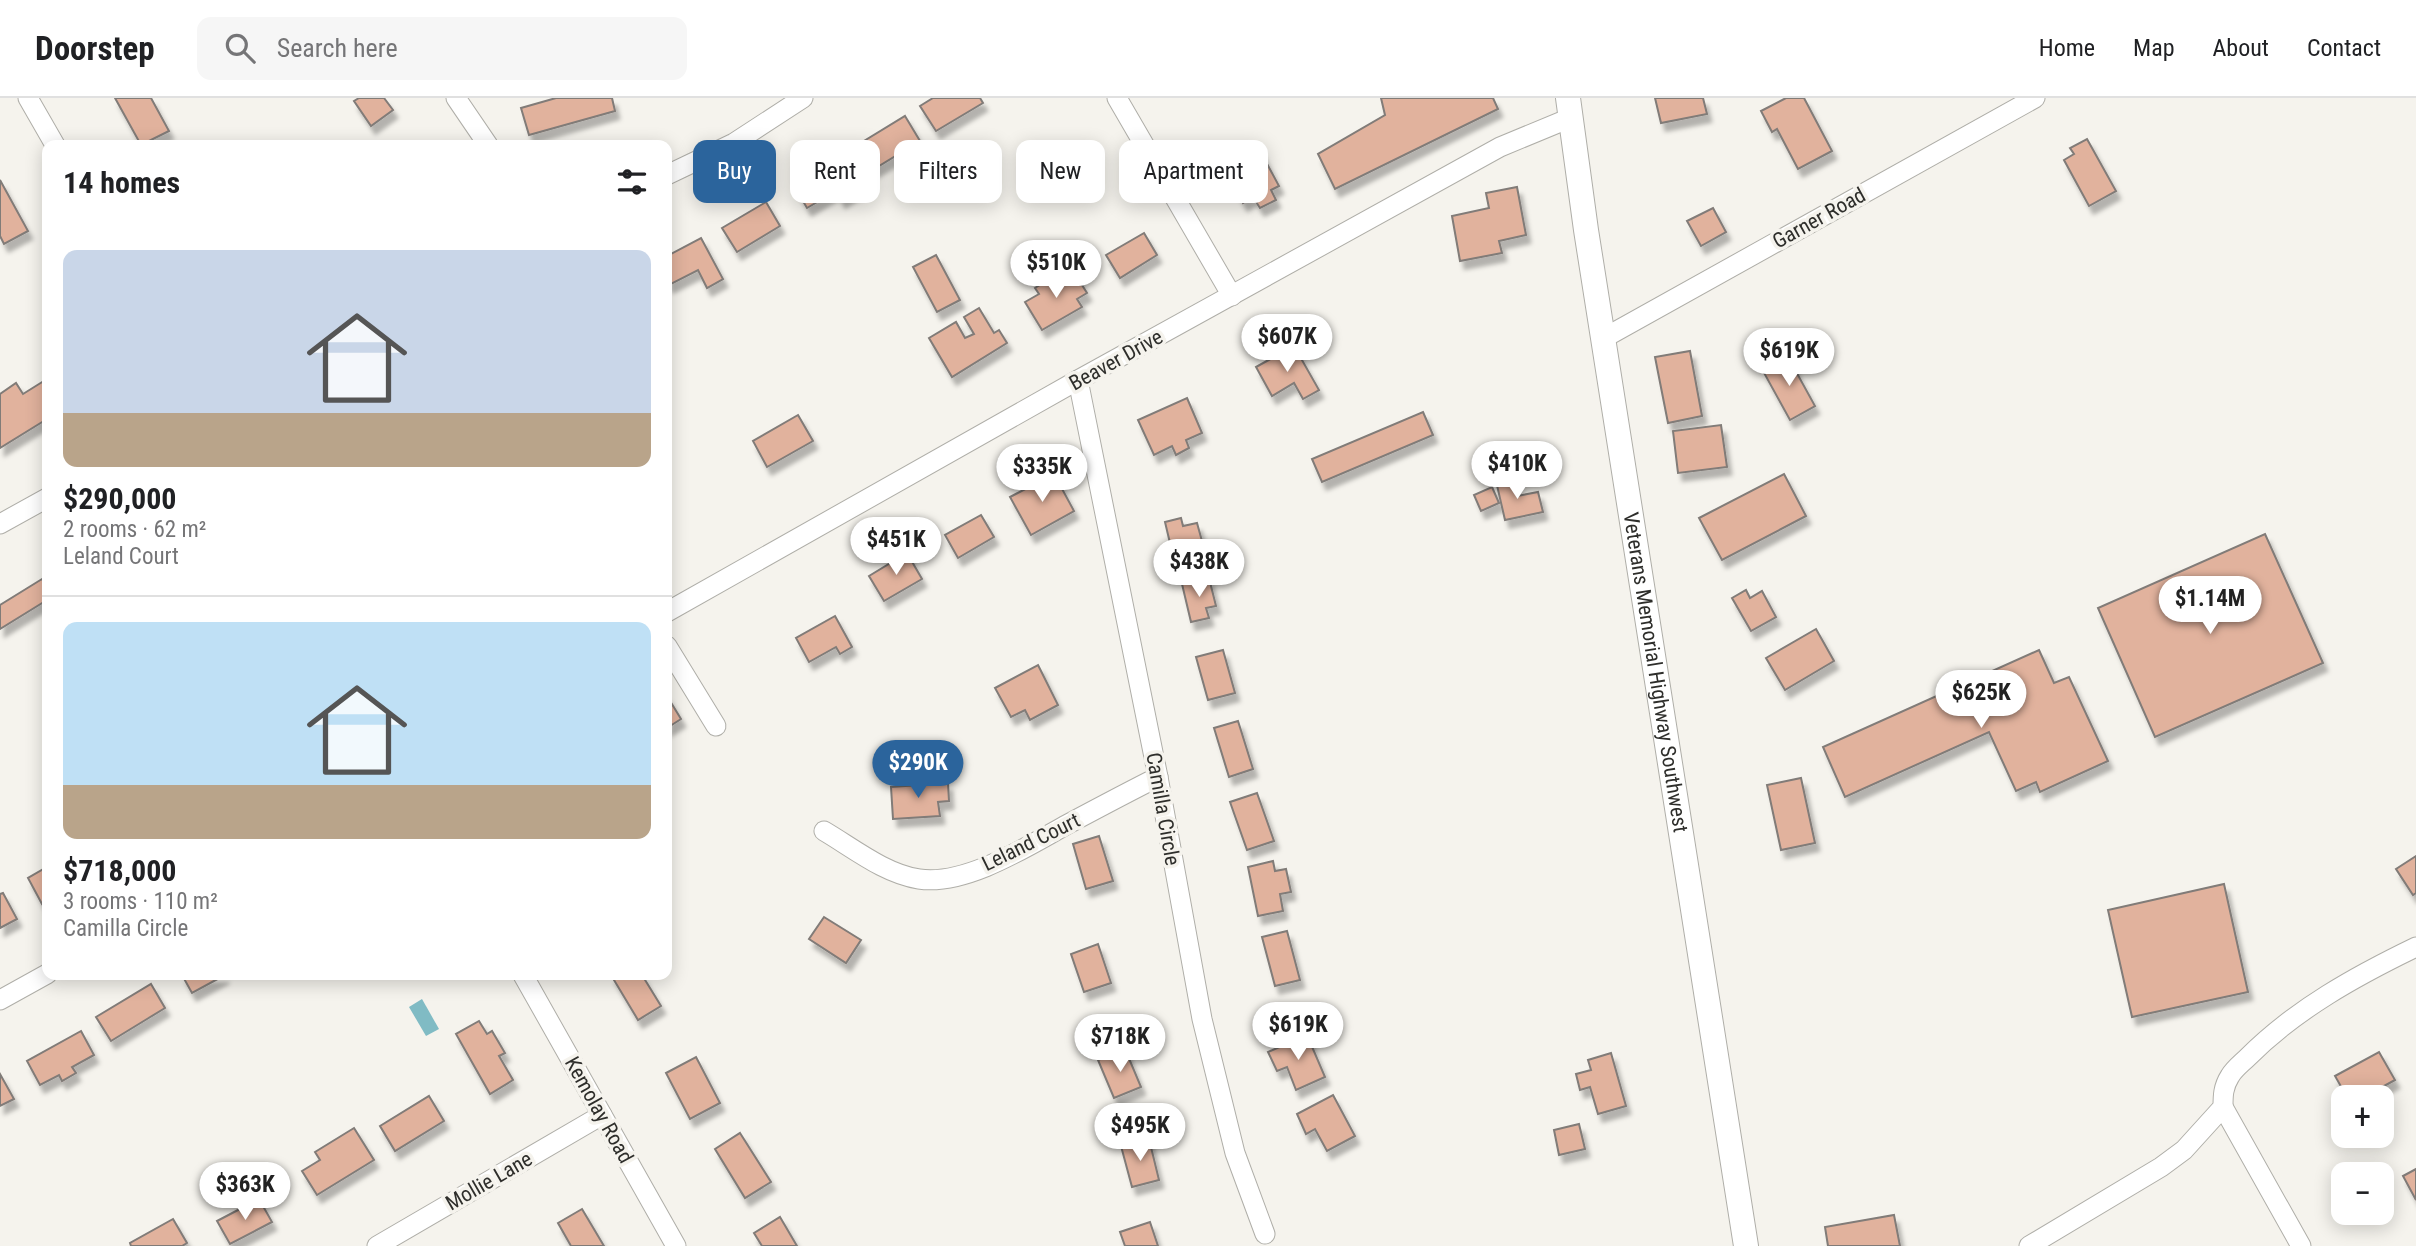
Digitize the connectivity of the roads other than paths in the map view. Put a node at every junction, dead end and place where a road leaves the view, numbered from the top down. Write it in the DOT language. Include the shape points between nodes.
graph roads {
  1 [pos="29,98"];
  2 [pos="456,98"];
  3 [pos="803,98"];
  4 [pos="1117,98"];
  5 [pos="2035,98"];
  6 [pos="1569,108"];
  7 [pos="52,140"];
  8 [pos="485,140"];
  9 [pos="672,173"];
  10 [pos="1232,296"];
  11 [pos="1604,338"];
  12 [pos="1078,380"];
  13 [pos="42,501"];
  14 [pos="0,524"];
  15 [pos="672,609"];
  16 [pos="672,654"];
  17 [pos="716,726"];
  18 [pos="1158,777"];
  19 [pos="824,831"];
  20 [pos="2416,947"];
  21 [pos="42,977"];
  22 [pos="526,980"];
  23 [pos="0,1000"];
  24 [pos="2223,1108"];
  25 [pos="602,1115"];
  26 [pos="1265,1234"];
  27 [pos="377,1246"];
  28 [pos="676,1246"];
  29 [pos="1746,1246"];
  30 [pos="2029,1246"];
  31 [pos="2301,1246"];
  1 -- 7 [label="street"];
  2 -- 8 [label="street"];
  3 -- 9 [label="street" via="734,143"];
  4 -- 10 [label="street"];
  5 -- 11 [label="street, Garner Road"];
  6 -- 10 [label="street, Beaver Drive"];
  6 -- 11 [label="main road, Veterans Memorial Highway Southwest"];
  10 -- 12 [label="street, Beaver Drive"];
  11 -- 29 [label="main road, Veterans Memorial Highway Southwest"];
  12 -- 15 [label="street, Beaver Drive"];
  12 -- 18 [label="street, Camilla Circle"];
  13 -- 14 [label="street"];
  16 -- 17 [label="street"];
  18 -- 19 [label="street, Leland Court" via="1004,859 943,878 920,879 894,872"];
  18 -- 26 [label="street, Camilla Circle" via="1202,1019 1235,1153"];
  20 -- 24 [label="street" via="2349,982 2266,1040 2230,1075 2223,1091"];
  21 -- 23 [label="street"];
  22 -- 25 [label="street, Kemolay Road"];
  24 -- 30 [label="street" via="2184,1150 2161,1167"];
  24 -- 31 [label="street"];
  25 -- 27 [label="street, Mollie Lane"];
  25 -- 28 [label="street, Kemolay Road"];
}
